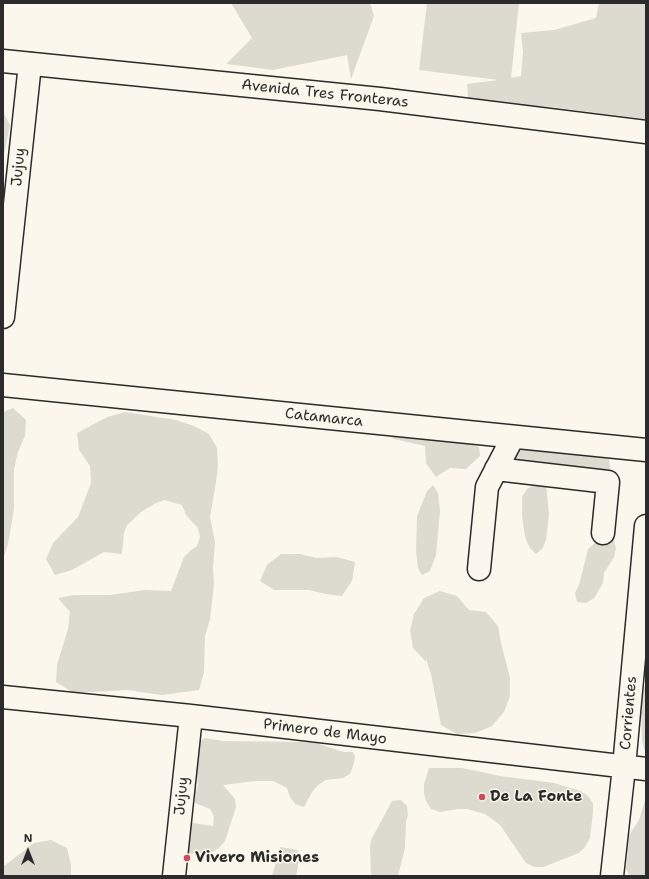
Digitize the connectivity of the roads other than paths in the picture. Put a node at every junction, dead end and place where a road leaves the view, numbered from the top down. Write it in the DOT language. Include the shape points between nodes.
graph roads {
  1 [pos="3,61"];
  2 [pos="30,64"];
  3 [pos="646,132"];
  4 [pos="3,318"];
  5 [pos="3,385"];
  6 [pos="514,437"];
  7 [pos="646,450"];
  8 [pos="496,469"];
  9 [pos="646,526"];
  10 [pos="602,533"];
  11 [pos="479,569"];
  12 [pos="3,697"];
  13 [pos="191,716"];
  14 [pos="624,767"];
  15 [pos="646,769"];
  16 [pos="174,876"];
  17 [pos="612,876"];
  1 -- 2 [label="street, Avenida Tres Fronteras"];
  2 -- 3 [label="street, Avenida Tres Fronteras" via="380,99"];
  2 -- 4 [label="street, Jujuy"];
  5 -- 6 [label="street, Catamarca"];
  6 -- 7 [label="street, Catamarca"];
  6 -- 8 [label="street"];
  8 -- 10 [label="street" via="608,482"];
  8 -- 11 [label="street" via="487,487"];
  9 -- 14 [label="street, Corrientes"];
  12 -- 13 [label="street, Primero de Mayo"];
  13 -- 14 [label="street, Primero de Mayo"];
  13 -- 16 [label="street, Jujuy"];
  14 -- 15 [label="street, Primero de Mayo"];
  14 -- 17 [label="street, Corrientes"];
}
